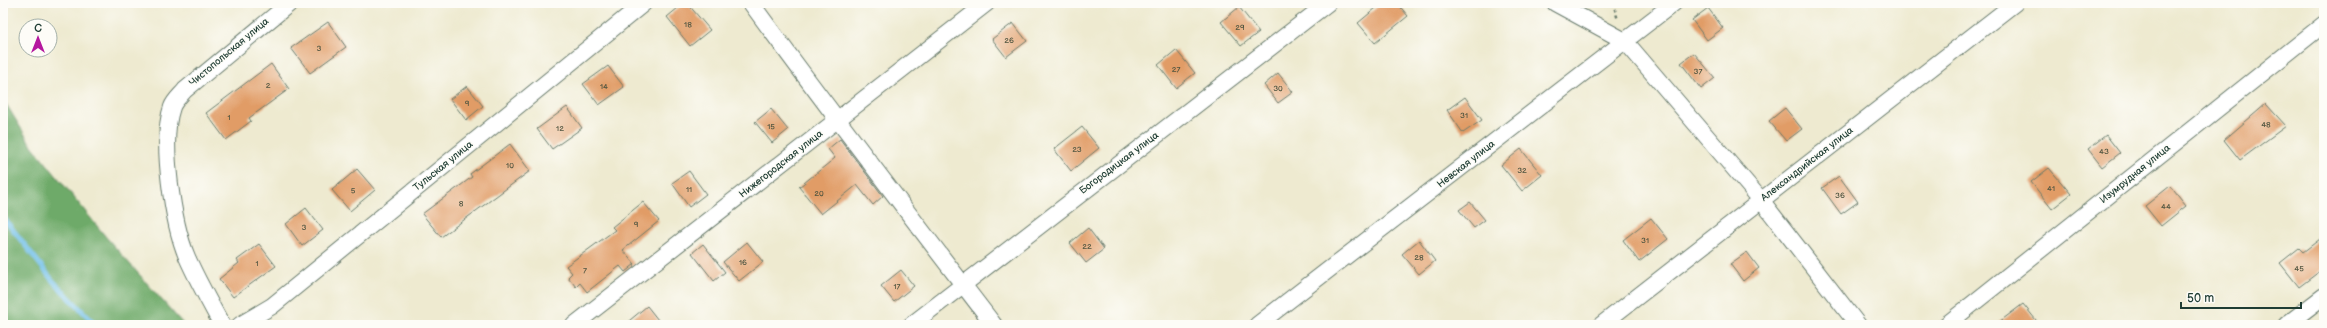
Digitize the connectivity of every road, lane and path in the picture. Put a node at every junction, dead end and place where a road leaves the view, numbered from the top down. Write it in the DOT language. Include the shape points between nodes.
graph roads {
  1 [pos="290,3"];
  2 [pos="644,3"];
  3 [pos="751,3"];
  4 [pos="987,3"];
  5 [pos="1328,3"];
  6 [pos="1555,3"];
  7 [pos="1674,3"];
  8 [pos="2015,3"];
  9 [pos="2324,24"];
  10 [pos="1625,41"];
  11 [pos="836,121"];
  12 [pos="1761,200"];
  13 [pos="962,284"];
  14 [pos="2324,296"];
  15 [pos="222,325"];
  16 [pos="240,325"];
  17 [pos="574,325"];
  18 [pos="911,325"];
  19 [pos="994,325"];
  20 [pos="1257,325"];
  21 [pos="1601,325"];
  22 [pos="1858,325"];
  23 [pos="1946,325"];
  24 [pos="2286,325"];
  1 -- 15 [label="street, Чистопольская улица" via="185,90 172,105 168,125 168,155 176,221 187,257"];
  2 -- 16 [label="street, Тульская улица" via="272,306"];
  3 -- 11 [label="street"];
  4 -- 11 [label="street, Нижегородская улица"];
  5 -- 13 [label="street, Богородицкая улица"];
  6 -- 10 [label="street"];
  7 -- 10 [label="street, Невская улица"];
  8 -- 12 [label="street, Александрийская улица"];
  9 -- 23 [label="street, Изумрудная улица"];
  10 -- 12 [label="street"];
  10 -- 20 [label="street, Невская улица"];
  11 -- 13 [label="street" via="873,164"];
  11 -- 17 [label="street, Нижегородская улица"];
  12 -- 21 [label="street, Александрийская улица"];
  12 -- 22 [label="street"];
  13 -- 18 [label="street, Богородицкая улица"];
  13 -- 19 [label="street"];
  14 -- 24 [label="street"];
}
